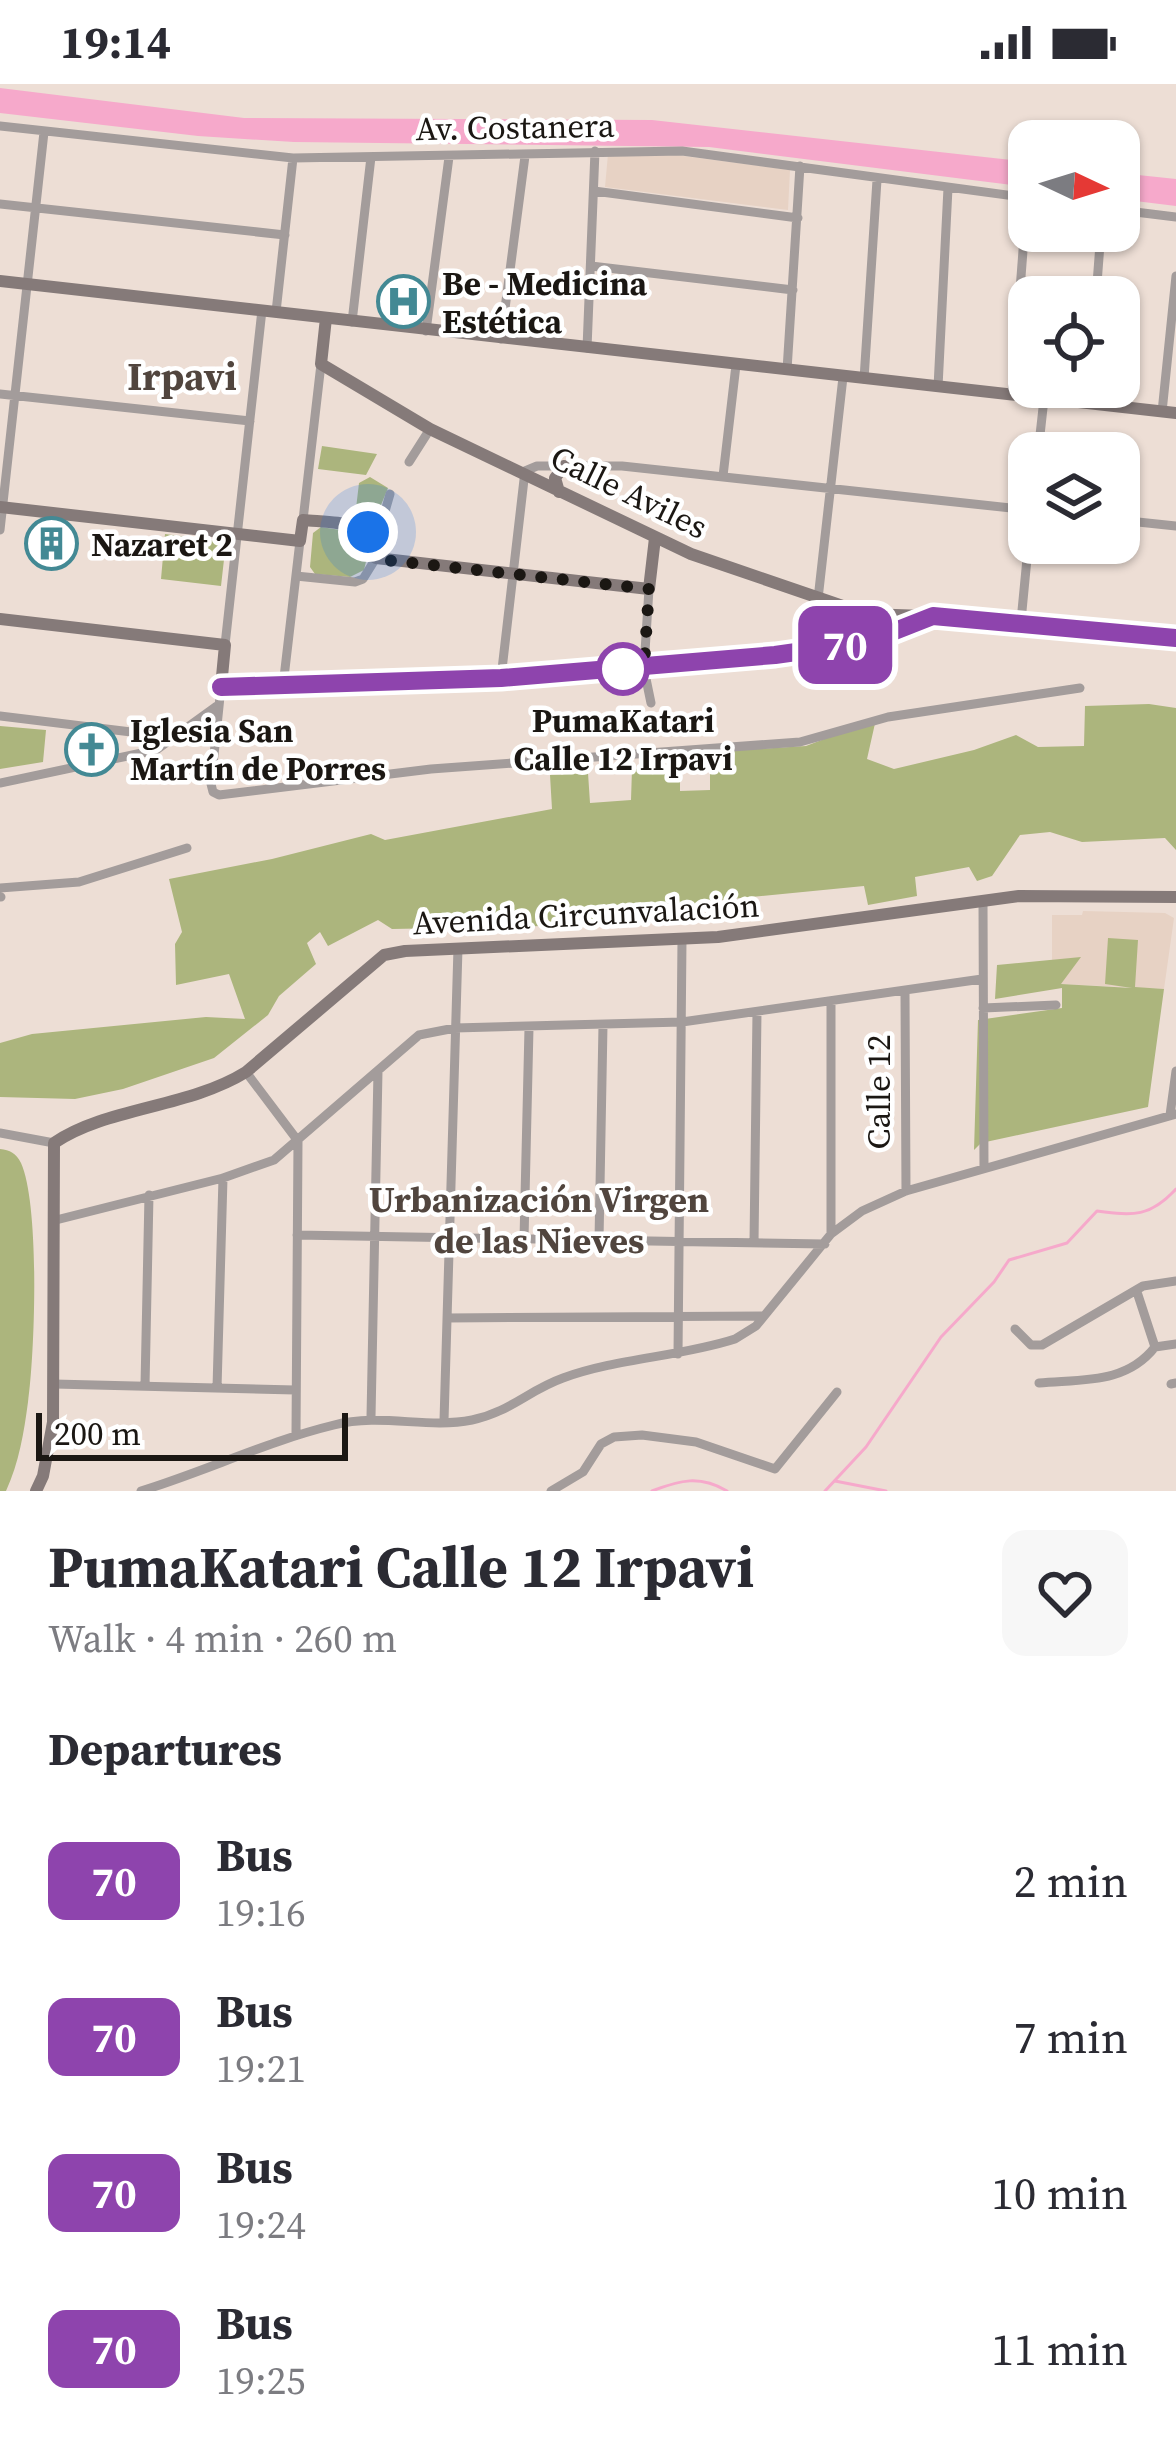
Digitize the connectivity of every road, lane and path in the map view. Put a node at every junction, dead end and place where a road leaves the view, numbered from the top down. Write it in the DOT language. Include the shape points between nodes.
graph roads {
  1 [pos="0,126"];
  2 [pos="44,132"];
  3 [pos="595,151"];
  4 [pos="525,156"];
  5 [pos="371,157"];
  6 [pos="449,157"];
  7 [pos="292,158"];
  8 [pos="800,166"];
  9 [pos="877,180"];
  10 [pos="948,188"];
  11 [pos="593,191"];
  12 [pos="1008,196"];
  13 [pos="0,204"];
  14 [pos="35,208"];
  15 [pos="1140,213"];
  16 [pos="798,218"];
  17 [pos="1176,218"];
  18 [pos="285,235"];
  19 [pos="591,266"];
  20 [pos="1176,276"];
  21 [pos="0,281"];
  22 [pos="28,284"];
  23 [pos="793,290"];
  24 [pos="269,311"];
  25 [pos="326,318"];
  26 [pos="352,322"];
  27 [pos="426,331"];
  28 [pos="501,339"];
  29 [pos="586,348"];
  30 [pos="321,364"];
  31 [pos="736,365"];
  32 [pos="787,370"];
  33 [pos="843,376"];
  34 [pos="864,379"];
  35 [pos="938,387"];
  36 [pos="0,394"];
  37 [pos="16,395"];
  38 [pos="1008,395"];
  39 [pos="1133,408"];
  40 [pos="1169,412"];
  41 [pos="250,421"];
  42 [pos="430,429"];
  43 [pos="410,462"];
  44 [pos="564,466"];
  45 [pos="525,471"];
  46 [pos="723,476"];
  47 [pos="831,487"];
  48 [pos="559,492"];
  49 [pos="390,494"];
  50 [pos="1,507"];
  51 [pos="1008,508"];
  52 [pos="303,520"];
  53 [pos="1140,522"];
  54 [pos="1176,526"];
  55 [pos="0,530"];
  56 [pos="238,533"];
  57 [pos="655,538"];
  58 [pos="300,541"];
  59 [pos="375,552"];
  60 [pos="1026,564"];
  61 [pos="512,572"];
  62 [pos="296,576"];
  63 [pos="649,589"];
  64 [pos="818,598"];
  65 [pos="866,614"];
  66 [pos="933,616"];
  67 [pos="0,619"];
  68 [pos="1021,621"];
  69 [pos="1176,638"];
  70 [pos="867,642"];
  71 [pos="225,644"];
  72 [pos="645,670"];
  73 [pos="501,678"];
  74 [pos="283,686"];
  75 [pos="221,687"];
  76 [pos="1080,688"];
  77 [pos="651,703"];
  78 [pos="218,706"];
  79 [pos="0,716"];
  80 [pos="174,737"];
  81 [pos="213,742"];
  82 [pos="0,783"];
  83 [pos="187,848"];
  84 [pos="0,888"];
  85 [pos="1176,897"];
  86 [pos="983,902"];
  87 [pos="682,940"];
  88 [pos="458,948"];
  89 [pos="982,979"];
  90 [pos="904,993"];
  91 [pos="831,1001"];
  92 [pos="1056,1005"];
  93 [pos="983,1008"];
  94 [pos="757,1012"];
  95 [pos="682,1022"];
  96 [pos="603,1025"];
  97 [pos="455,1028"];
  98 [pos="529,1028"];
  99 [pos="378,1071"];
  100 [pos="1176,1071"];
  101 [pos="246,1072"];
  102 [pos="1173,1115"];
  103 [pos="0,1133"];
  104 [pos="298,1141"];
  105 [pos="54,1143"];
  106 [pos="984,1168"];
  107 [pos="223,1178"];
  108 [pos="906,1191"];
  109 [pos="149,1196"];
  110 [pos="56,1220"];
  111 [pos="297,1235"];
  112 [pos="375,1236"];
  113 [pos="450,1238"];
  114 [pos="524,1239"];
  115 [pos="828,1239"];
  116 [pos="599,1240"];
  117 [pos="679,1241"];
  118 [pos="754,1243"];
  119 [pos="1176,1281"];
  120 [pos="1137,1292"];
  121 [pos="679,1316"];
  122 [pos="762,1316"];
  123 [pos="447,1318"];
  124 [pos="1015,1329"];
  125 [pos="1176,1344"];
  126 [pos="1155,1347"];
  127 [pos="678,1354"];
  128 [pos="1039,1383"];
  129 [pos="54,1384"];
  130 [pos="145,1386"];
  131 [pos="217,1388"];
  132 [pos="296,1390"];
  133 [pos="837,1391"];
  134 [pos="370,1417"];
  135 [pos="444,1421"];
  136 [pos="296,1434"];
  137 [pos="36,1491"];
  138 [pos="141,1491"];
  139 [pos="550,1491"];
  1 -- 2 [label="street, Av. Costanera"];
  2 -- 7 [label="street, Av. Costanera"];
  2 -- 14 [label="street"];
  3 -- 4 [label="street, Av. Costanera"];
  3 -- 8 [label="street, Av. Costanera"];
  3 -- 11 [label="street"];
  4 -- 6 [label="street, Av. Costanera"];
  4 -- 28 [label="street"];
  5 -- 6 [label="street, Av. Costanera"];
  5 -- 7 [label="street, Av. Costanera"];
  5 -- 26 [label="street"];
  6 -- 27 [label="street"];
  7 -- 18 [label="street"];
  8 -- 9 [label="street, Av. Costanera"];
  8 -- 16 [label="street"];
  9 -- 10 [label="street, Av. Costanera"];
  9 -- 34 [label="street"];
  10 -- 12 [label="street, Av. Costanera"];
  10 -- 35 [label="street"];
  11 -- 16 [label="street"];
  11 -- 19 [label="street"];
  13 -- 14 [label="street"];
  14 -- 18 [label="street"];
  14 -- 22 [label="street"];
  15 -- 17 [label="street"];
  16 -- 23 [label="street"];
  18 -- 24 [label="street"];
  19 -- 23 [label="street"];
  19 -- 29 [label="street"];
  20 -- 40 [label="street"];
  21 -- 22 [label="main road"];
  22 -- 24 [label="main road"];
  22 -- 37 [label="street"];
  23 -- 32 [label="street"];
  24 -- 25 [label="main road"];
  24 -- 41 [label="street"];
  25 -- 26 [label="main road"];
  25 -- 30 [label="main road"];
  26 -- 27 [label="main road"];
  27 -- 28 [label="main road"];
  28 -- 29 [label="main road"];
  29 -- 31 [label="main road"];
  30 -- 42 [label="main road, Calle Aviles"];
  30 -- 52 [label="street"];
  31 -- 32 [label="main road"];
  31 -- 46 [label="street"];
  32 -- 33 [label="main road"];
  33 -- 34 [label="main road"];
  33 -- 47 [label="street"];
  34 -- 35 [label="main road"];
  35 -- 38 [label="main road"];
  36 -- 37 [label="street"];
  37 -- 41 [label="street"];
  37 -- 50 [label="street"];
  39 -- 40 [label="main road"];
  41 -- 56 [label="street"];
  42 -- 43 [label="street"];
  42 -- 45 [label="main road, Calle Aviles"];
  44 -- 45 [label="street"];
  44 -- 46 [label="street"];
  44 -- 48 [label="main road" via="555,478"];
  45 -- 48 [label="main road, Calle Aviles"];
  45 -- 61 [label="street"];
  46 -- 47 [label="street"];
  47 -- 51 [label="street"];
  47 -- 64 [label="street"];
  48 -- 57 [label="main road, Calle Aviles"];
  49 -- 59 [label="street"];
  50 -- 55 [label="street"];
  50 -- 56 [label="main road"];
  52 -- 58 [label="main road"];
  52 -- 59 [label="main road" via="358,526"];
  53 -- 54 [label="street"];
  56 -- 58 [label="main road"];
  56 -- 71 [label="street"];
  57 -- 63 [label="main road"];
  57 -- 64 [label="main road, Calle Aviles"];
  58 -- 62 [label="street"];
  59 -- 61 [label="main road"];
  59 -- 62 [label="street" via="355,582"];
  60 -- 68 [label="street"];
  61 -- 63 [label="main road"];
  61 -- 73 [label="street"];
  62 -- 74 [label="street"];
  63 -- 72 [label="street"];
  64 -- 65 [label="main road, Calle Aviles"];
  65 -- 66 [label="main road, Calle Aviles"];
  65 -- 70 [label="main road" via="874,627"];
  66 -- 68 [label="main road, Calle Aviles"];
  66 -- 70 [label="main road"];
  67 -- 71 [label="main road"];
  68 -- 69 [label="main road, Calle Aviles"];
  70 -- 72 [label="main road"];
  71 -- 75 [label="main road"];
  72 -- 73 [label="main road"];
  72 -- 77 [label="street"];
  73 -- 74 [label="main road"];
  74 -- 75 [label="main road"];
  75 -- 78 [label="street"];
  76 -- 81 [label="street" via="888,717 800,742 219,795"];
  78 -- 80 [label="street"];
  78 -- 81 [label="street"];
  79 -- 80 [label="street"];
  80 -- 81 [label="street"];
  80 -- 82 [label="street" via="156,750"];
  83 -- 84 [label="street" via="79,882"];
  85 -- 86 [label="main road, Avenida Circunvalación"];
  86 -- 87 [label="main road, Avenida Circunvalación"];
  86 -- 89 [label="street"];
  87 -- 88 [label="main road, Avenida Circunvalación"];
  87 -- 95 [label="street"];
  88 -- 97 [label="street"];
  88 -- 101 [label="main road, Avenida Circunvalación" via="384,955 368,964"];
  89 -- 90 [label="street"];
  89 -- 93 [label="street"];
  90 -- 91 [label="street"];
  90 -- 108 [label="street, Calle 12"];
  91 -- 94 [label="street"];
  91 -- 115 [label="street"];
  92 -- 93 [label="street"];
  93 -- 106 [label="street"];
  94 -- 95 [label="street"];
  94 -- 118 [label="street"];
  95 -- 96 [label="street"];
  95 -- 117 [label="street"];
  96 -- 98 [label="street"];
  96 -- 116 [label="street"];
  97 -- 98 [label="street"];
  97 -- 99 [label="street" via="418,1035"];
  97 -- 113 [label="street"];
  98 -- 114 [label="street"];
  99 -- 104 [label="street"];
  99 -- 112 [label="street"];
  100 -- 102 [label="street"];
  101 -- 104 [label="street"];
  101 -- 105 [label="main road, Avenida Circunvalación"];
  102 -- 106 [label="street"];
  103 -- 105 [label="street"];
  104 -- 107 [label="street" via="274,1160"];
  104 -- 111 [label="street"];
  105 -- 110 [label="main road"];
  106 -- 108 [label="street"];
  107 -- 109 [label="street"];
  107 -- 131 [label="street"];
  108 -- 115 [label="street" via="862,1210"];
  109 -- 110 [label="street"];
  109 -- 130 [label="street"];
  110 -- 129 [label="main road"];
  111 -- 112 [label="street"];
  111 -- 132 [label="street"];
  112 -- 113 [label="street"];
  112 -- 134 [label="street"];
  113 -- 114 [label="street"];
  113 -- 123 [label="street"];
  114 -- 116 [label="street"];
  115 -- 118 [label="street"];
  115 -- 122 [label="street"];
  116 -- 117 [label="street"];
  117 -- 118 [label="street"];
  117 -- 121 [label="street"];
  119 -- 120 [label="street"];
  120 -- 124 [label="street" via="1042,1345"];
  120 -- 126 [label="street"];
  121 -- 122 [label="street"];
  121 -- 123 [label="street"];
  121 -- 127 [label="street"];
  122 -- 127 [label="street" via="735,1339"];
  123 -- 135 [label="street"];
  125 -- 126 [label="street"];
  126 -- 128 [label="street" via="1120,1376"];
  127 -- 135 [label="street" via="563,1378 514,1406"];
  129 -- 130 [label="street"];
  129 -- 137 [label="main road"];
  130 -- 131 [label="street"];
  131 -- 132 [label="street"];
  132 -- 136 [label="street"];
  133 -- 139 [label="street" via="776,1469 696,1442 614,1437 583,1472"];
  134 -- 135 [label="street"];
  134 -- 136 [label="street"];
  136 -- 138 [label="street"];
}
